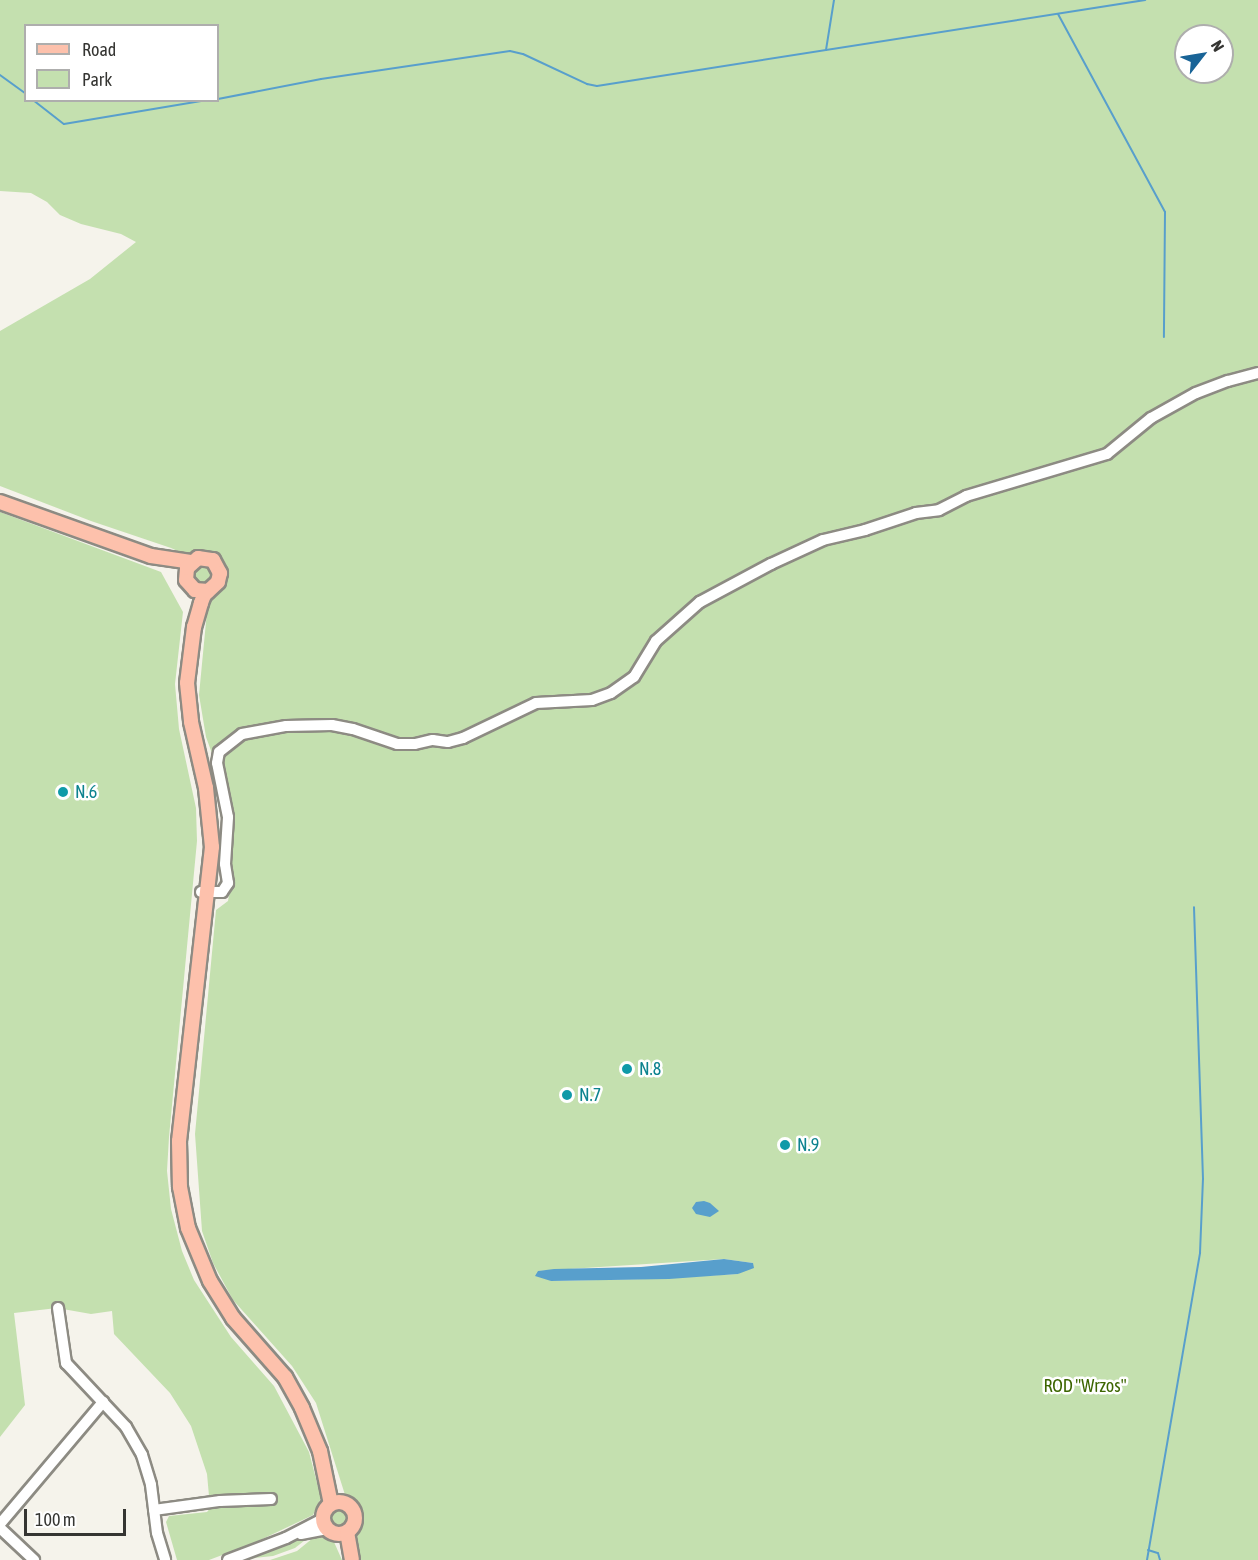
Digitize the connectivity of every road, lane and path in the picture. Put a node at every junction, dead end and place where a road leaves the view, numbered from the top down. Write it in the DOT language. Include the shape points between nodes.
graph roads {
  1 [pos="1258,373"];
  2 [pos="0,502"];
  3 [pos="188,567"];
  4 [pos="192,588"];
  5 [pos="208,591"];
  6 [pos="194,627"];
  7 [pos="205,892"];
  8 [pos="58,1308"];
  9 [pos="103,1402"];
  10 [pos="271,1499"];
  11 [pos="335,1503"];
  12 [pos="154,1510"];
  13 [pos="0,1524"];
  14 [pos="0,1528"];
  15 [pos="333,1528"];
  16 [pos="34,1560"];
  17 [pos="165,1560"];
  18 [pos="228,1560"];
  19 [pos="351,1560"];
  1 -- 7 [label="street" via="1196,393 1151,418 1107,454 966,496 939,510 823,540 771,564 700,602 661,635 634,677 592,700 536,703 448,742 397,744 332,725 286,726 242,734 219,752 217,763 228,817 228,883 222,892"];
  2 -- 3 [label="main road"];
  3 -- 4 [label="main road"];
  3 -- 5 [label="main road" via="203,557 216,564 220,578"];
  4 -- 5 [label="main road"];
  4 -- 6 [label="main road"];
  5 -- 6 [label="main road"];
  6 -- 7 [label="main road" via="187,699 208,803 212,847"];
  7 -- 11 [label="main road" via="179,1141 183,1208 210,1281 233,1318 294,1392 314,1433"];
  8 -- 9 [label="street" via="66,1363"];
  9 -- 12 [label="street" via="136,1443 150,1479"];
  9 -- 13 [label="street"];
  10 -- 12 [label="street"];
  11 -- 15 [label="main road" via="324,1512"];
  11 -- 15 [label="main road" via="351,1509 354,1517 353,1526"];
  12 -- 17 [label="street"];
  14 -- 16 [label="street"];
  15 -- 18 [label="street" via="286,1538"];
  15 -- 19 [label="main road"];
}
